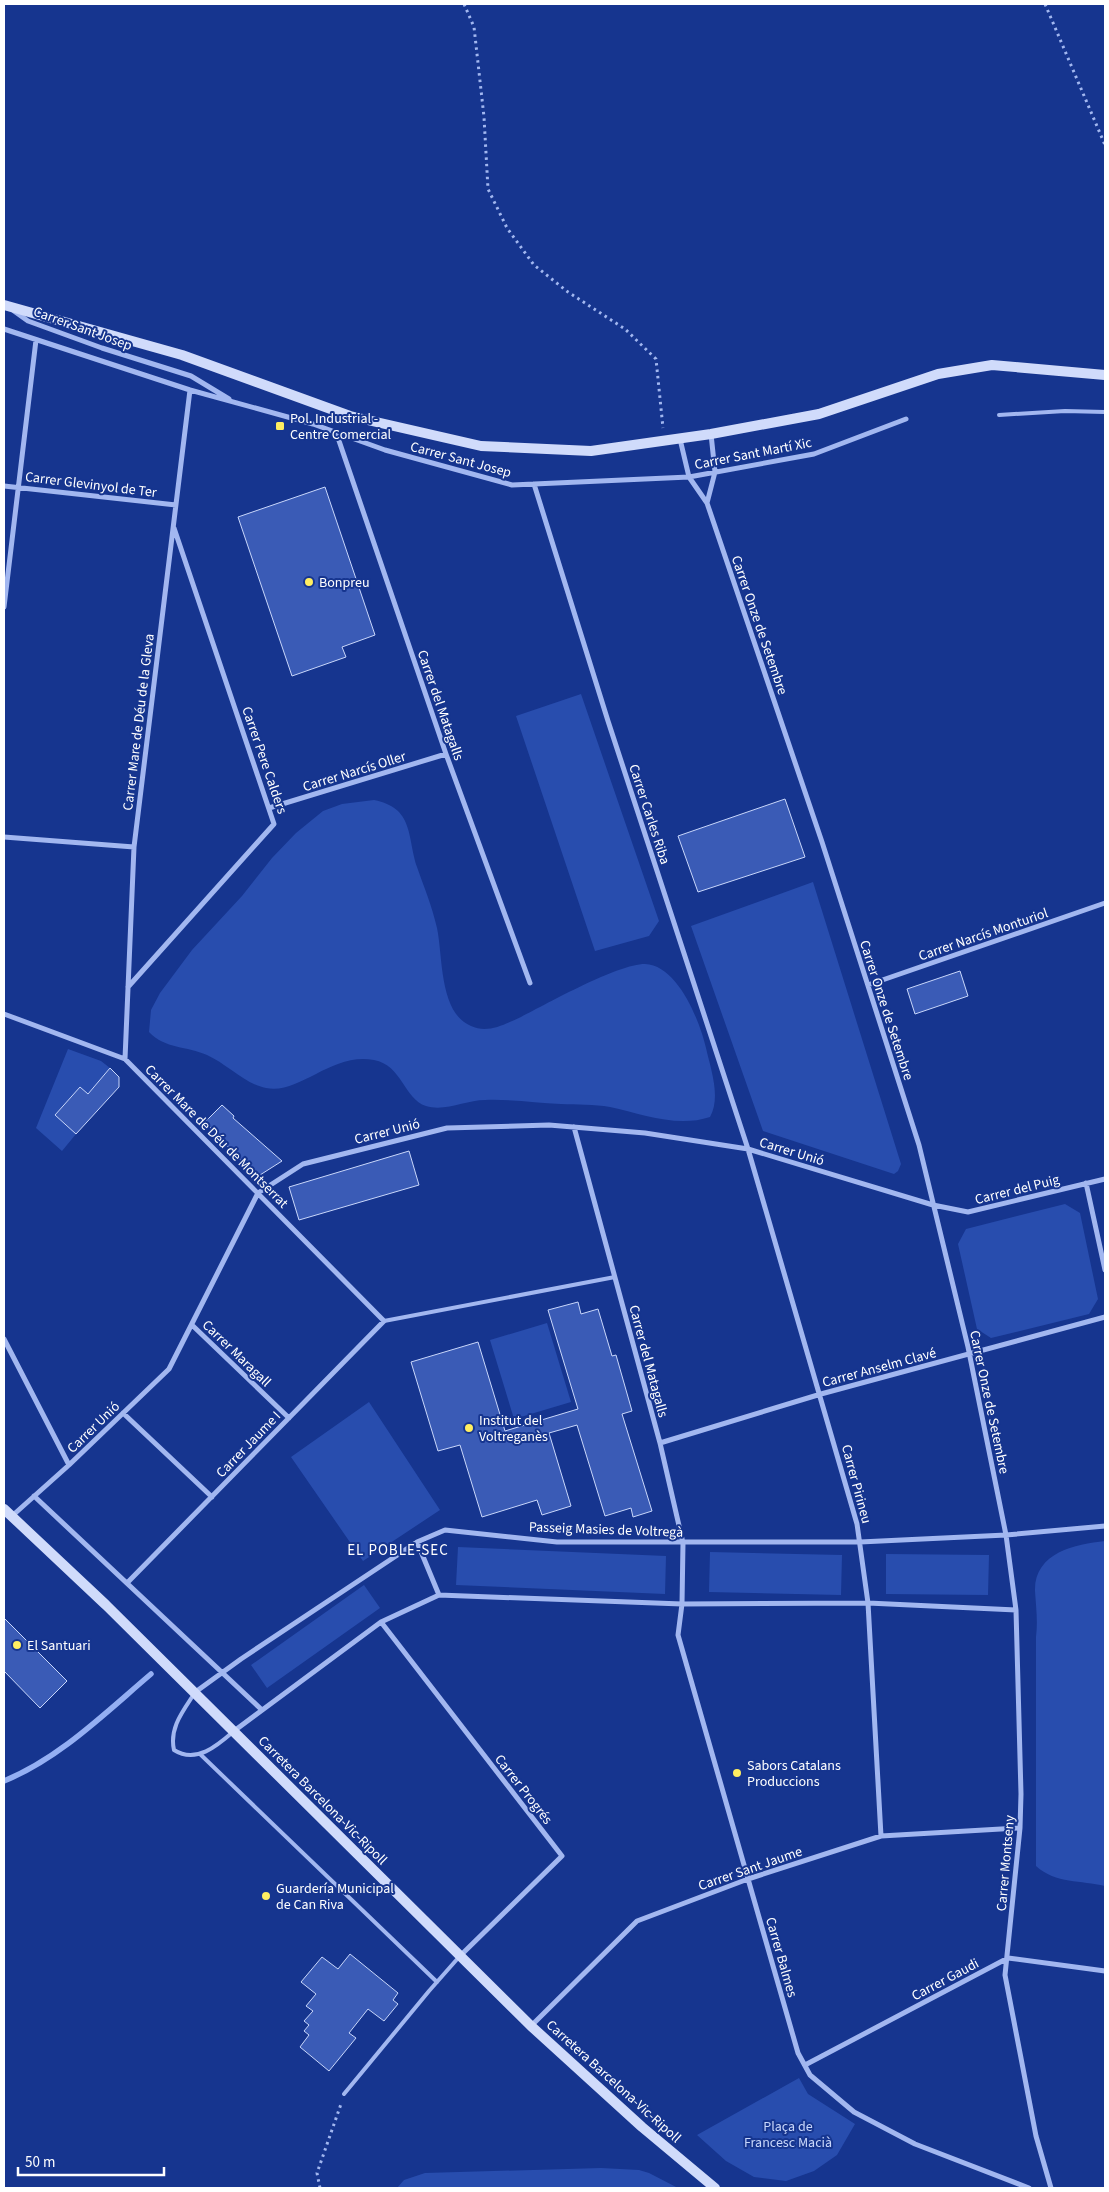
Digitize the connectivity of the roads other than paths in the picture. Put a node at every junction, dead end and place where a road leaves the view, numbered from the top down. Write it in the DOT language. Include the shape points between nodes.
graph roads {
  1 [pos="6,306"];
  2 [pos="4,329"];
  3 [pos="36,340"];
  4 [pos="1105,375"];
  5 [pos="190,390"];
  6 [pos="234,402"];
  7 [pos="1105,412"];
  8 [pos="999,415"];
  9 [pos="906,419"];
  10 [pos="336,432"];
  11 [pos="711,434"];
  12 [pos="680,438"];
  13 [pos="715,472"];
  14 [pos="689,477"];
  15 [pos="534,484"];
  16 [pos="4,486"];
  17 [pos="17,486"];
  18 [pos="707,503"];
  19 [pos="176,505"];
  20 [pos="174,525"];
  21 [pos="4,607"];
  22 [pos="446,754"];
  23 [pos="269,808"];
  24 [pos="4,837"];
  25 [pos="134,847"];
  26 [pos="1105,903"];
  27 [pos="530,983"];
  28 [pos="868,985"];
  29 [pos="128,987"];
  30 [pos="4,1014"];
  31 [pos="124,1059"];
  32 [pos="574,1127"];
  33 [pos="748,1149"];
  34 [pos="1105,1179"];
  35 [pos="1086,1183"];
  36 [pos="258,1194"];
  37 [pos="933,1205"];
  38 [pos="1105,1270"];
  39 [pos="615,1277"];
  40 [pos="1105,1317"];
  41 [pos="384,1321"];
  42 [pos="192,1325"];
  43 [pos="4,1339"];
  44 [pos="969,1354"];
  45 [pos="821,1394"];
  46 [pos="123,1413"];
  47 [pos="289,1418"];
  48 [pos="660,1443"];
  49 [pos="69,1465"];
  50 [pos="34,1496"];
  51 [pos="212,1497"];
  52 [pos="8,1512"];
  53 [pos="1105,1526"];
  54 [pos="1006,1535"];
  55 [pos="417,1542"];
  56 [pos="860,1542"];
  57 [pos="683,1543"];
  58 [pos="128,1582"];
  59 [pos="439,1595"];
  60 [pos="868,1603"];
  61 [pos="682,1604"];
  62 [pos="1016,1610"];
  63 [pos="381,1622"];
  64 [pos="223,1672"];
  65 [pos="194,1694"];
  66 [pos="262,1710"];
  67 [pos="234,1731"];
  68 [pos="200,1754"];
  69 [pos="1020,1828"];
  70 [pos="881,1836"];
  71 [pos="748,1879"];
  72 [pos="461,1955"];
  73 [pos="1008,1958"];
  74 [pos="1105,1971"];
  75 [pos="437,1982"];
  76 [pos="531,2026"];
  77 [pos="805,2065"];
  78 [pos="344,2094"];
  79 [pos="715,2188"];
  80 [pos="1030,2188"];
  81 [pos="1051,2188"];
  1 -- 6 [label="street, Carrer Sant Josep" via="28,322 191,376"];
  1 -- 12 [label="street" via="182,355 350,416 481,446 591,451"];
  2 -- 3 [label="street, Carrer Sant Josep"];
  3 -- 5 [label="street, Carrer Sant Josep"];
  3 -- 17 [label="street"];
  4 -- 11 [label="street" via="992,364 938,374 819,414"];
  5 -- 6 [label="street, Carrer Sant Josep"];
  5 -- 19 [label="street, Carrer Mare de Déu de la Gleva"];
  6 -- 10 [label="street, Carrer Sant Josep"];
  7 -- 8 [label="lane"];
  9 -- 13 [label="street, Carrer Sant Martí Xic" via="814,454"];
  10 -- 15 [label="street, Carrer Sant Josep" via="385,450 512,485"];
  10 -- 22 [label="street, Carrer del Matagalls"];
  11 -- 12 [label="street"];
  11 -- 13 [label="street"];
  12 -- 14 [label="street"];
  13 -- 14 [label="street, Carrer Sant Martí Xic"];
  13 -- 18 [label="street"];
  14 -- 15 [label="street, Carrer Sant Josep"];
  14 -- 18 [label="street, Carrer Onze de Setembre"];
  15 -- 33 [label="street, Carrer Carles Riba"];
  16 -- 17 [label="street, Carrer Glevinyol de Ter"];
  17 -- 19 [label="street, Carrer Glevinyol de Ter"];
  17 -- 21 [label="street"];
  18 -- 28 [label="street, Carrer Onze de Setembre"];
  19 -- 20 [label="street, Carrer Mare de Déu de la Gleva"];
  20 -- 23 [label="street, Carrer Pere Calders"];
  20 -- 25 [label="street, Carrer Mare de Déu de la Gleva"];
  22 -- 23 [label="street, Carrer Narcís Oller"];
  22 -- 27 [label="street, Carrer del Matagalls"];
  23 -- 29 [label="street, Carrer Pere Calders" via="274,824"];
  24 -- 25 [label="street"];
  25 -- 29 [label="street, Carrer Mare de Déu de la Gleva"];
  26 -- 28 [label="street, Carrer Narcís Monturiol"];
  28 -- 37 [label="street, Carrer Onze de Setembre" via="919,1145"];
  29 -- 31 [label="street, Carrer Mare de Déu de la Gleva"];
  30 -- 31 [label="street, Carrer Mare de Déu de Montserrat"];
  31 -- 36 [label="street, Carrer Mare de Déu de Montserrat"];
  32 -- 33 [label="street, Carrer Unió" via="645,1133"];
  32 -- 36 [label="street, Carrer Unió" via="447,1128 303,1164"];
  32 -- 39 [label="street, Carrer del Matagalls"];
  33 -- 37 [label="street, Carrer Unió"];
  33 -- 45 [label="street, Carrer Pirineu"];
  34 -- 35 [label="street, Carrer del Puig"];
  35 -- 37 [label="street, Carrer del Puig" via="968,1212"];
  35 -- 38 [label="street"];
  36 -- 41 [label="street, Carrer Mare de Déu de Montserrat"];
  36 -- 42 [label="street, Carrer Unió"];
  37 -- 44 [label="street, Carrer Onze de Setembre"];
  39 -- 41 [label="lane"];
  39 -- 48 [label="street, Carrer del Matagalls"];
  40 -- 44 [label="street, Carrer Anselm Clavé"];
  41 -- 47 [label="street, Carrer Jaume I"];
  42 -- 46 [label="street, Carrer Unió" via="169,1369"];
  42 -- 47 [label="street, Carrer Maragall"];
  43 -- 49 [label="street"];
  44 -- 45 [label="street, Carrer Anselm Clavé"];
  44 -- 54 [label="street, Carrer Onze de Setembre"];
  45 -- 48 [label="street, Carrer Anselm Clavé"];
  45 -- 56 [label="street, Carrer Pirineu" via="858,1524"];
  46 -- 49 [label="street, Carrer Unió"];
  46 -- 51 [label="street"];
  47 -- 51 [label="street, Carrer Jaume I"];
  48 -- 57 [label="street, Carrer del Matagalls"];
  49 -- 50 [label="street, Carrer Unió"];
  50 -- 52 [label="street, Carrer Unió"];
  50 -- 58 [label="street"];
  51 -- 58 [label="street, Carrer Jaume I"];
  52 -- 65 [label="street, Carretera Barcelona-Vic-Ripoll"];
  53 -- 54 [label="street, Passeig Masies de Voltregà"];
  54 -- 56 [label="street, Passeig Masies de Voltregà"];
  54 -- 62 [label="street, Carrer Montseny"];
  55 -- 57 [label="street, Passeig Masies de Voltregà" via="445,1530 557,1542"];
  55 -- 59 [label="street"];
  55 -- 64 [label="street, Passeig Masies de Voltregà"];
  56 -- 57 [label="street, Passeig Masies de Voltregà"];
  56 -- 60 [label="street, Carrer Pirineu"];
  57 -- 61 [label="street, Carrer del Matagalls"];
  58 -- 64 [label="street"];
  59 -- 61 [label="street"];
  59 -- 63 [label="street"];
  60 -- 61 [label="street"];
  60 -- 62 [label="street"];
  60 -- 70 [label="street, Carrer Pirineu"];
  61 -- 71 [label="street, Carrer Balmes" via="678,1635"];
  62 -- 69 [label="street, Carrer Montseny"];
  63 -- 66 [label="street"];
  63 -- 72 [label="street, Carrer Progrés" via="562,1856"];
  64 -- 65 [label="street, Passeig Masies de Voltregà"];
  64 -- 66 [label="street"];
  65 -- 67 [label="street, Carretera Barcelona-Vic-Ripoll"];
  65 -- 68 [label="lane" via="176,1723 172,1740 174,1750 182,1755"];
  66 -- 67 [label="street"];
  67 -- 68 [label="lane" via="218,1745"];
  67 -- 72 [label="street, Carretera Barcelona-Vic-Ripoll"];
  68 -- 75 [label="lane"];
  69 -- 70 [label="street, Carrer Sant Jaume"];
  69 -- 73 [label="street, Carrer Montseny"];
  70 -- 71 [label="street, Carrer Sant Jaume"];
  71 -- 76 [label="street, Carrer Sant Jaume" via="637,1921"];
  71 -- 77 [label="street, Carrer Balmes" via="798,2053"];
  72 -- 75 [label="lane"];
  72 -- 76 [label="street, Carretera Barcelona-Vic-Ripoll"];
  73 -- 74 [label="street"];
  73 -- 77 [label="street, Carrer Gaudi"];
  73 -- 81 [label="street, Carrer Montseny" via="1005,1975 1036,2136"];
  75 -- 78 [label="lane"];
  76 -- 79 [label="street, Carretera Barcelona-Vic-Ripoll"];
  77 -- 80 [label="street, Carrer Balmes" via="810,2075 854,2112 915,2144"];
}
